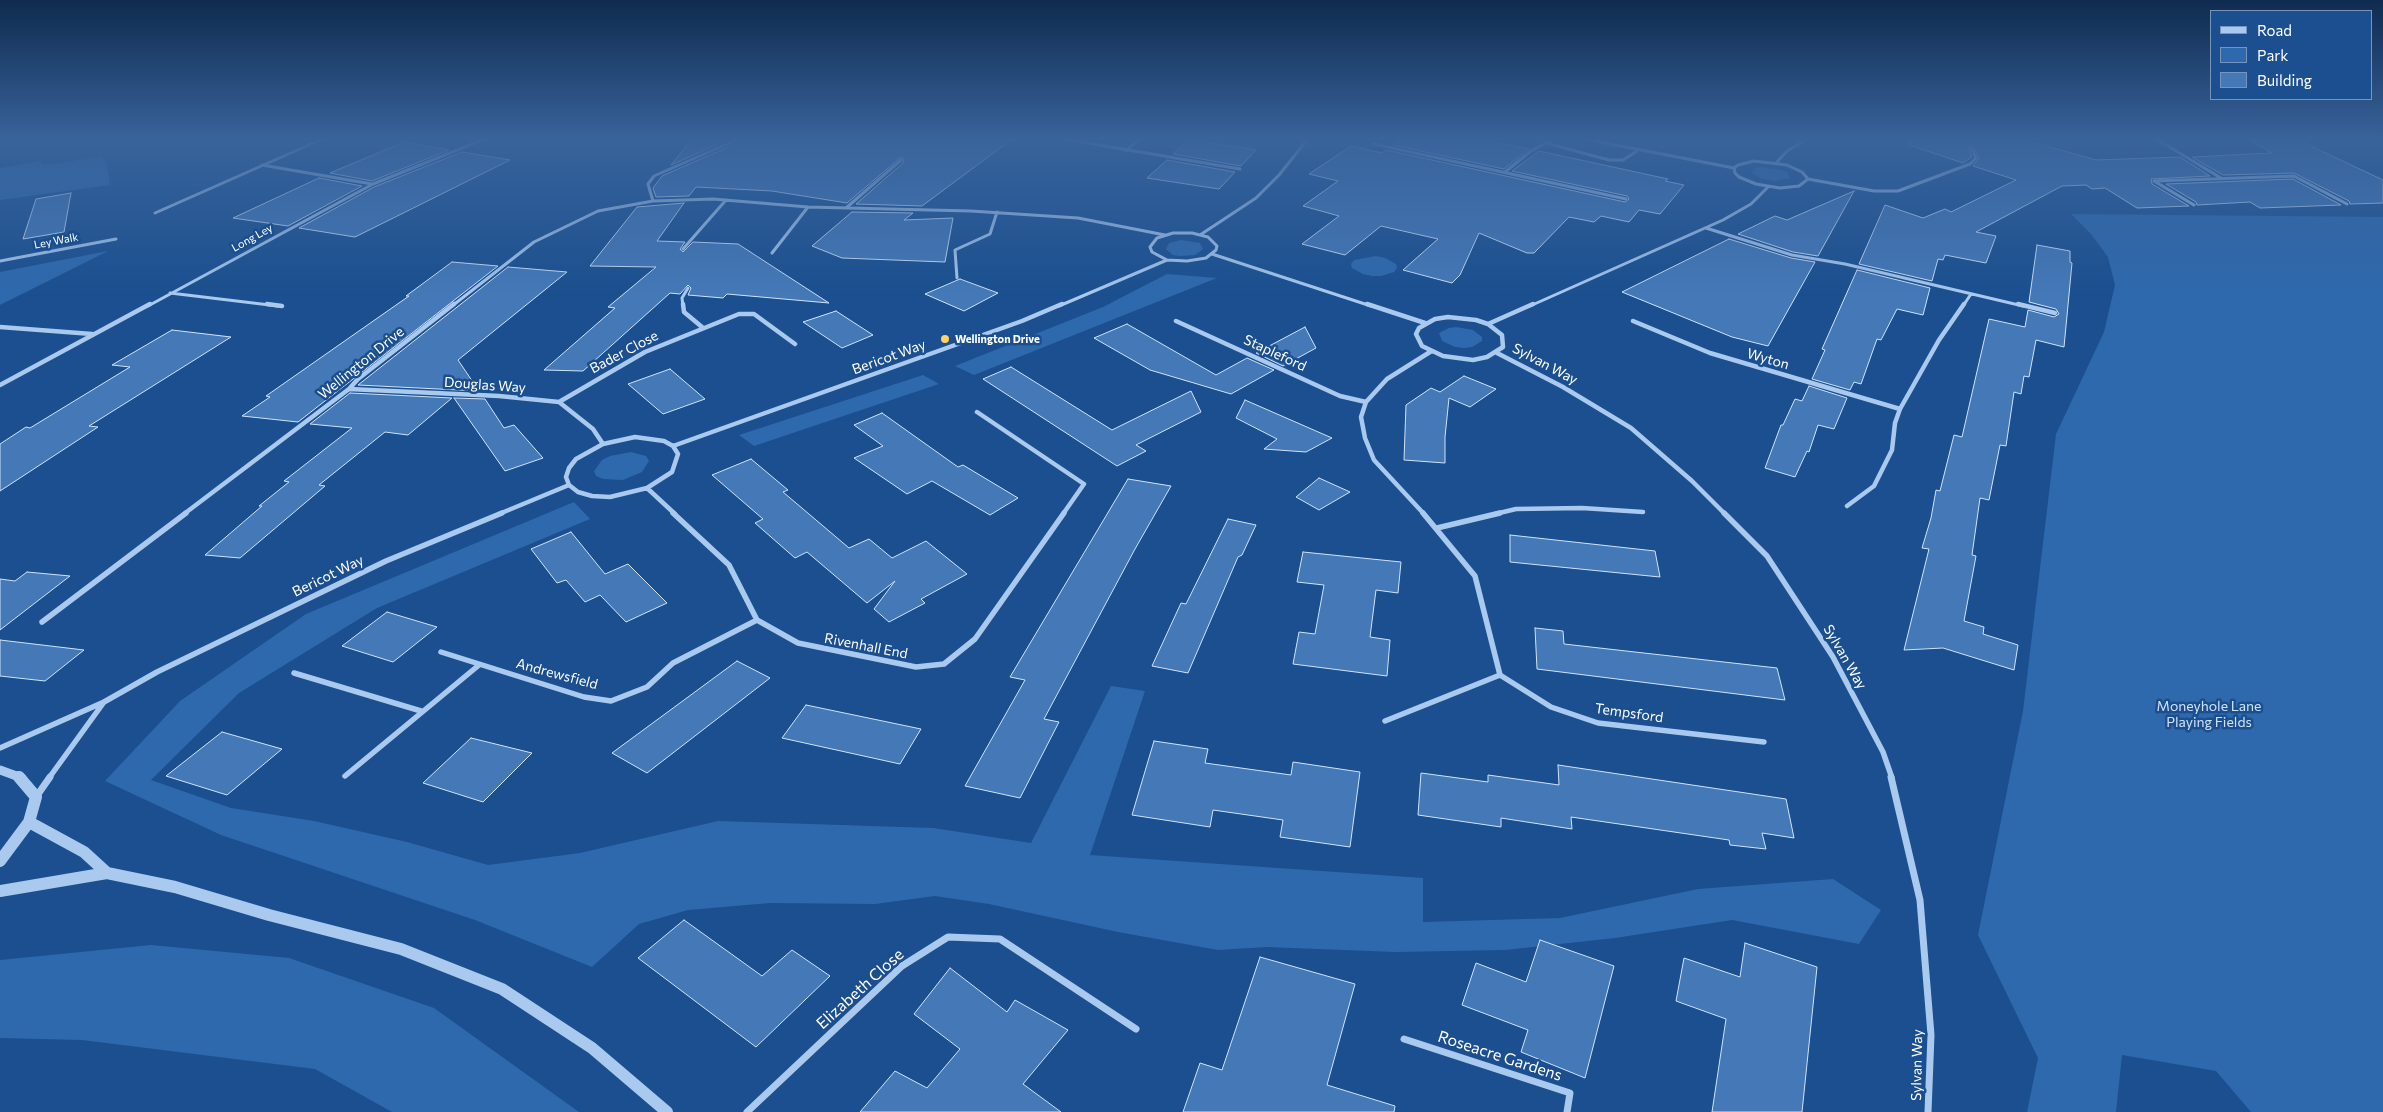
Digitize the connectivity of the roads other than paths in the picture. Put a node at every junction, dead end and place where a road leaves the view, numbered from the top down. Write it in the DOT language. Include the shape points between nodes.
graph roads {
  1 [pos="201,192"];
  2 [pos="358,192"];
  3 [pos="650,192"];
  4 [pos="864,192"];
  5 [pos="1262,192"];
  6 [pos="1594,192"];
  7 [pos="1762,192"];
  8 [pos="2172,192"];
  9 [pos="2324,192"];
  10 [pos="1626,199"];
  11 [pos="726,200"];
  12 [pos="653,201"];
  13 [pos="2347,204"];
  14 [pos="2194,205"];
  15 [pos="808,207"];
  16 [pos="846,208"];
  17 [pos="997,212"];
  18 [pos="155,213"];
  19 [pos="1706,228"];
  20 [pos="1165,235"];
  21 [pos="1200,235"];
  22 [pos="116,239"];
  23 [pos="683,249"];
  24 [pos="772,253"];
  25 [pos="1212,254"];
  26 [pos="0,260"];
  27 [pos="1167,260"];
  28 [pos="957,278"];
  29 [pos="688,288"];
  30 [pos="169,293"];
  31 [pos="1971,294"];
  32 [pos="282,306"];
  33 [pos="2055,313"];
  34 [pos="1176,320"];
  35 [pos="1633,321"];
  36 [pos="1425,323"];
  37 [pos="1488,324"];
  38 [pos="0,327"];
  39 [pos="702,327"];
  40 [pos="94,334"];
  41 [pos="795,344"];
  42 [pos="1430,352"];
  43 [pos="1497,353"];
  44 [pos="0,385"];
  45 [pos="349,388"];
  46 [pos="559,402"];
  47 [pos="1366,402"];
  48 [pos="1900,409"];
  49 [pos="976,412"];
  50 [pos="603,444"];
  51 [pos="673,446"];
  52 [pos="569,485"];
  53 [pos="647,488"];
  54 [pos="1847,506"];
  55 [pos="1643,512"];
  56 [pos="1436,528"];
  57 [pos="757,620"];
  58 [pos="42,622"];
  59 [pos="441,652"];
  60 [pos="479,665"];
  61 [pos="294,672"];
  62 [pos="1500,675"];
  63 [pos="104,702"];
  64 [pos="421,711"];
  65 [pos="1385,720"];
  66 [pos="1764,742"];
  67 [pos="0,748"];
  68 [pos="0,770"];
  69 [pos="345,776"];
  70 [pos="36,796"];
  71 [pos="29,822"];
  72 [pos="0,861"];
  73 [pos="107,873"];
  74 [pos="0,891"];
  75 [pos="1136,1029"];
  76 [pos="1404,1039"];
  77 [pos="667,1112"];
  78 [pos="747,1112"];
  79 [pos="1567,1112"];
  80 [pos="1928,1112"];
  1 -- 18 [label="street"];
  2 -- 30 [label="street, Long Ley"];
  3 -- 12 [label="street"];
  4 -- 16 [label="street"];
  5 -- 21 [label="street"];
  6 -- 10 [label="street"];
  7 -- 19 [label="street" via="1751,204"];
  8 -- 14 [label="street"];
  9 -- 13 [label="street"];
  11 -- 12 [label="street, Wellington Drive"];
  11 -- 15 [label="street, Wellington Drive"];
  11 -- 23 [label="street"];
  12 -- 45 [label="street, Wellington Drive" via="598,212 534,242"];
  15 -- 16 [label="street, Wellington Drive"];
  15 -- 24 [label="street"];
  16 -- 17 [label="street, Wellington Drive"];
  17 -- 20 [label="street, Wellington Drive" via="1078,218"];
  17 -- 28 [label="street" via="990,234 955,250"];
  19 -- 31 [label="street" via="1792,255"];
  19 -- 37 [label="street"];
  20 -- 21 [label="street"];
  20 -- 27 [label="street" via="1150,247 1152,252"];
  21 -- 25 [label="street" via="1214,241 1216,246"];
  22 -- 26 [label="street, Ley Walk"];
  25 -- 27 [label="street, Bericot Way" via="1187,261"];
  25 -- 36 [label="street"];
  27 -- 51 [label="street, Bericot Way" via="1022,322"];
  29 -- 39 [label="street" via="682,298 684,312"];
  30 -- 32 [label="street"];
  30 -- 40 [label="street, Long Ley"];
  31 -- 33 [label="street"];
  31 -- 48 [label="street" via="1939,340"];
  34 -- 47 [label="street, Stapleford" via="1340,396"];
  35 -- 48 [label="street, Wyton" via="1710,353"];
  36 -- 37 [label="street" via="1435,319 1462,318"];
  36 -- 42 [label="street" via="1416,334 1417,340"];
  37 -- 43 [label="street" via="1502,335 1503,348"];
  38 -- 40 [label="street"];
  39 -- 41 [label="street, Bader Close" via="739,314 754,314"];
  39 -- 46 [label="street, Bader Close" via="645,352"];
  40 -- 44 [label="street, Long Ley"];
  42 -- 43 [label="street" via="1458,359"];
  42 -- 47 [label="street" via="1387,379"];
  43 -- 80 [label="street, Sylvan Way" via="1563,386 1631,428 1692,481 1767,556 1833,657 1890,771 1920,900 1931,1036"];
  45 -- 46 [label="street, Douglas Way"];
  45 -- 58 [label="street, Wellington Drive"];
  46 -- 50 [label="street" via="593,429"];
  47 -- 56 [label="street" via="1362,417 1365,438 1374,460"];
  48 -- 54 [label="street" via="1892,450 1874,486"];
  49 -- 57 [label="street, Rivenhall End" via="1084,484 974,639 944,664 916,667 798,644"];
  50 -- 51 [label="street" via="635,437 664,441"];
  50 -- 52 [label="street" via="576,459 568,468 566,477"];
  51 -- 53 [label="street" via="678,454 672,472"];
  52 -- 53 [label="street" via="592,496 629,494"];
  52 -- 63 [label="street, Bericot Way" via="386,562 157,672"];
  53 -- 57 [label="street" via="729,565"];
  55 -- 56 [label="street" via="1582,508 1516,509"];
  56 -- 62 [label="street" via="1475,576"];
  57 -- 60 [label="street, Andrewsfield" via="673,664 647,687 611,701 584,697"];
  59 -- 60 [label="street, Andrewsfield"];
  60 -- 64 [label="street"];
  61 -- 64 [label="street"];
  62 -- 65 [label="street"];
  62 -- 66 [label="street, Tempsford" via="1551,707 1598,723"];
  63 -- 67 [label="street, Bericot Way"];
  63 -- 70 [label="street, Bericot Way"];
  64 -- 69 [label="street"];
  68 -- 70 [label="street" via="22,778"];
  70 -- 71 [label="street"];
  71 -- 72 [label="street"];
  71 -- 73 [label="street" via="84,852"];
  73 -- 74 [label="street"];
  73 -- 77 [label="street" via="174,887 400,949 502,989 592,1048"];
  75 -- 78 [label="street, Elizabeth Close" via="1000,938 948,937 902,966"];
  76 -- 79 [label="street, Roseacre Gardens" via="1570,1092"];
}
